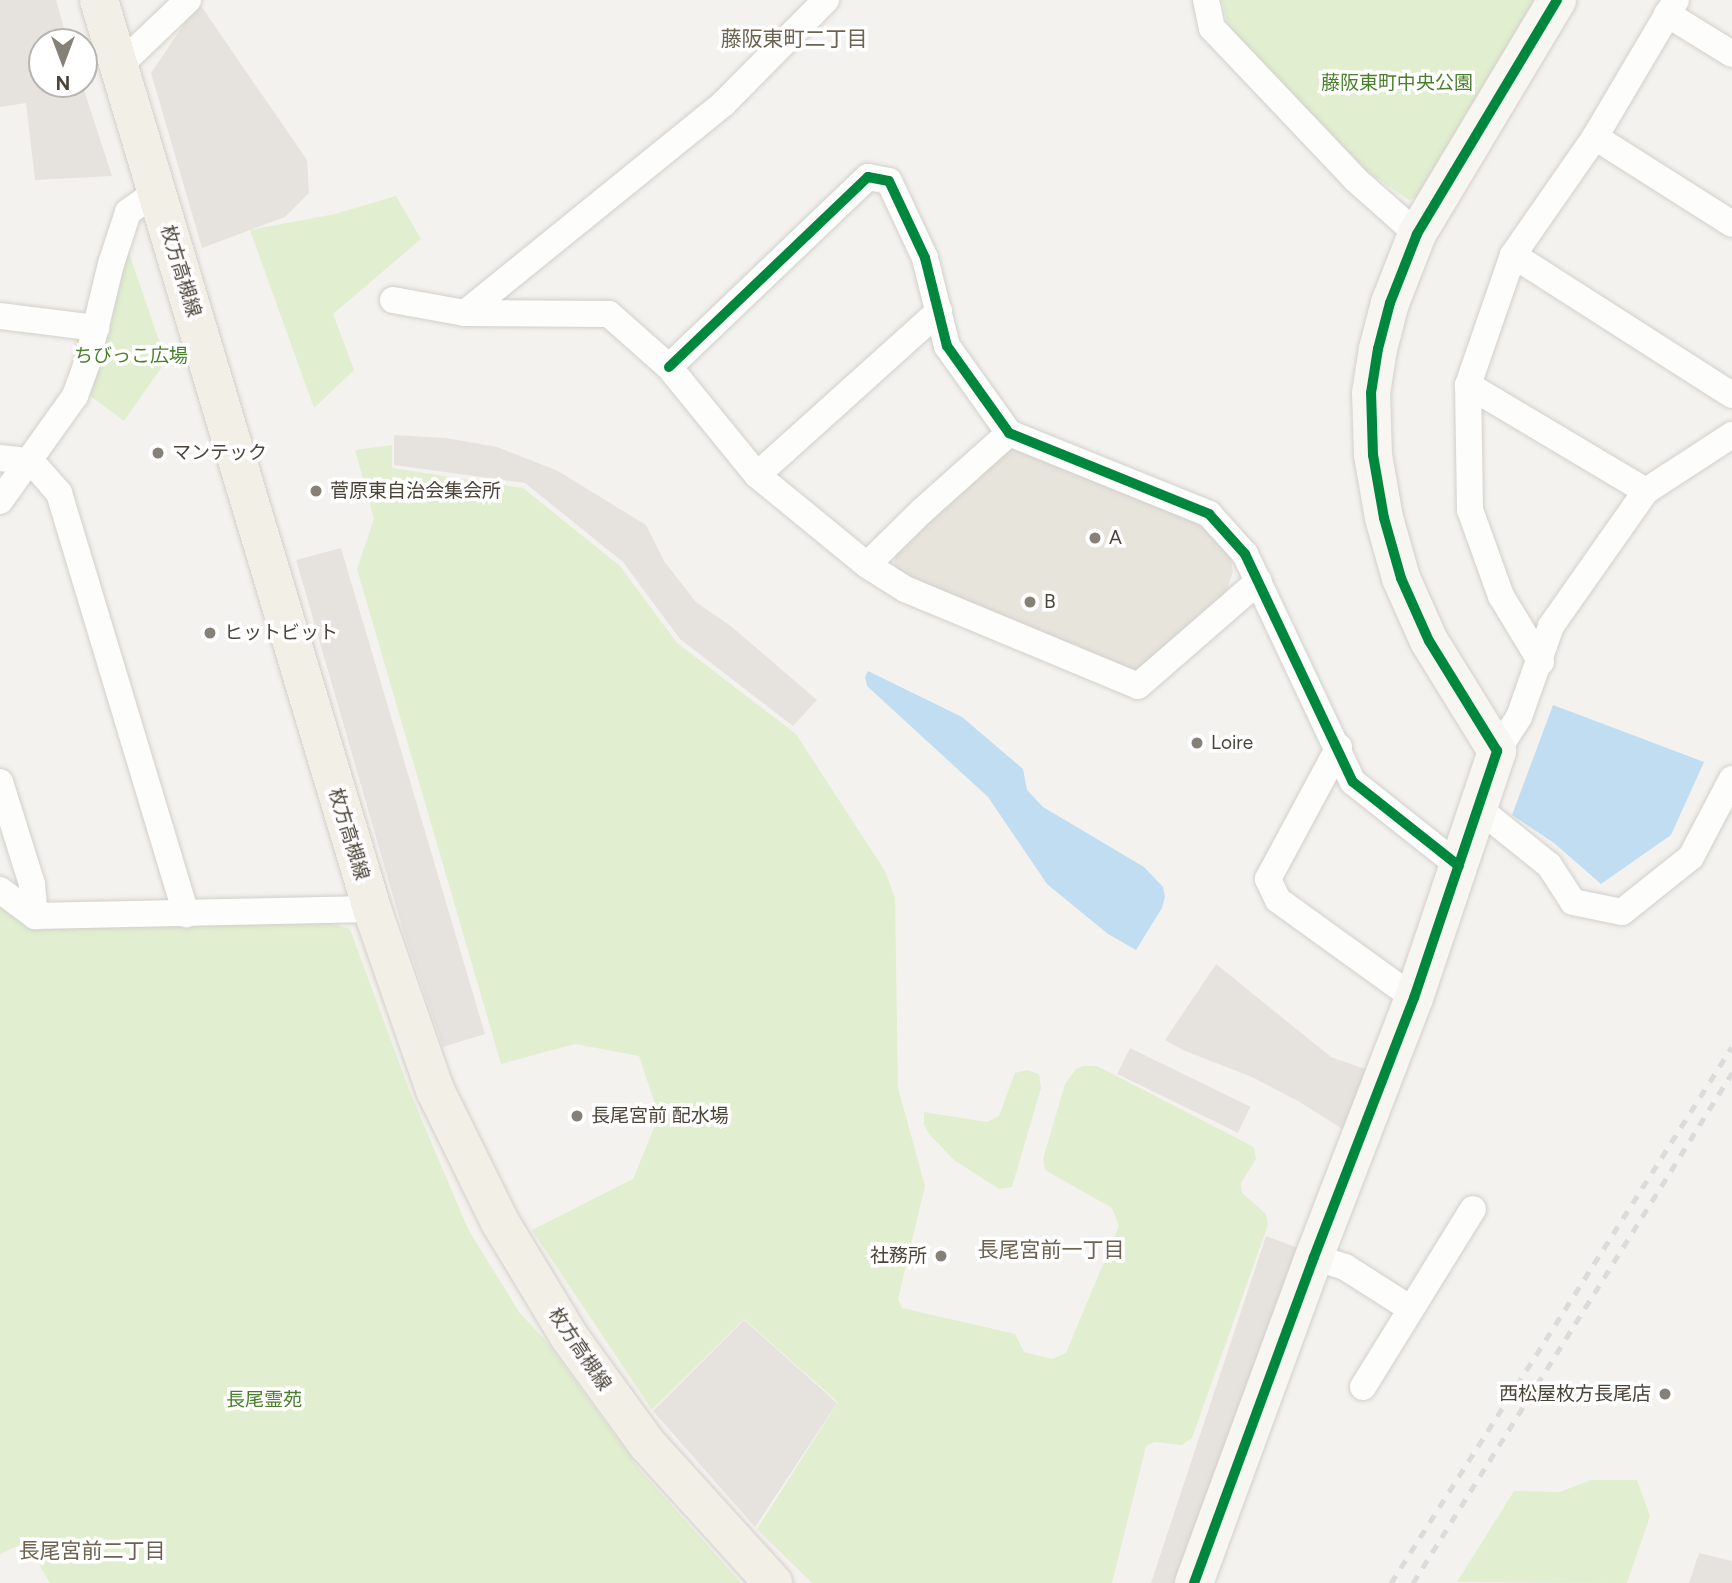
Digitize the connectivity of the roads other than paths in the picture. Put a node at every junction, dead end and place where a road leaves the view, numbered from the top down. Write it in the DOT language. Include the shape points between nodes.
graph roads {
  1 [pos="99,0"];
  2 [pos="188,0"];
  3 [pos="826,0"];
  4 [pos="1206,0"];
  5 [pos="1557,0"];
  6 [pos="1671,7"];
  7 [pos="1732,54"];
  8 [pos="120,65"];
  9 [pos="1595,137"];
  10 [pos="158,192"];
  11 [pos="1732,223"];
  12 [pos="1417,234"];
  13 [pos="1513,255"];
  14 [pos="393,300"];
  15 [pos="939,311"];
  16 [pos="465,313"];
  17 [pos="0,316"];
  18 [pos="96,328"];
  19 [pos="669,367"];
  20 [pos="1468,385"];
  21 [pos="1732,395"];
  22 [pos="1009,433"];
  23 [pos="1732,435"];
  24 [pos="0,458"];
  25 [pos="31,461"];
  26 [pos="757,475"];
  27 [pos="1646,491"];
  28 [pos="0,501"];
  29 [pos="867,565"];
  30 [pos="1259,581"];
  31 [pos="1541,662"];
  32 [pos="1339,747"];
  33 [pos="1497,751"];
  34 [pos="1732,779"];
  35 [pos="0,782"];
  36 [pos="1478,808"];
  37 [pos="1459,866"];
  38 [pos="0,890"];
  39 [pos="372,909"];
  40 [pos="186,915"];
  41 [pos="35,916"];
  42 [pos="1414,998"];
  43 [pos="1473,1209"];
  44 [pos="1314,1257"];
  45 [pos="1411,1309"];
  46 [pos="1363,1387"];
  47 [pos="773,1583"];
  48 [pos="1194,1583"];
  1 -- 8 [label="main road, 枚方高槻線"];
  2 -- 8 [label="street"];
  3 -- 16 [label="street" via="724,103"];
  4 -- 12 [label="street" via="1212,28 1356,180"];
  5 -- 12 [label="street"];
  6 -- 7 [label="street"];
  6 -- 9 [label="street"];
  8 -- 10 [label="main road, 枚方高槻線"];
  9 -- 11 [label="street"];
  9 -- 13 [label="street"];
  10 -- 18 [label="street" via="128,212"];
  10 -- 39 [label="main road, 枚方高槻線"];
  12 -- 33 [label="street" via="1378,349 1371,393 1373,455 1401,578 1429,642"];
  13 -- 20 [label="street"];
  13 -- 21 [label="street"];
  14 -- 16 [label="street"];
  15 -- 19 [label="street" via="925,258 890,181 868,177"];
  15 -- 22 [label="street" via="947,346"];
  15 -- 26 [label="street"];
  16 -- 19 [label="street" via="609,314"];
  17 -- 18 [label="street"];
  18 -- 25 [label="street" via="75,396"];
  19 -- 26 [label="street"];
  20 -- 27 [label="street"];
  20 -- 31 [label="street" via="1470,510 1501,596"];
  22 -- 29 [label="street"];
  22 -- 30 [label="street" via="1209,514 1245,554"];
  23 -- 27 [label="street"];
  24 -- 25 [label="street"];
  25 -- 28 [label="street"];
  25 -- 40 [label="street" via="59,493"];
  26 -- 29 [label="street"];
  27 -- 31 [label="street" via="1551,626"];
  29 -- 30 [label="street" via="905,589 1138,686"];
  30 -- 32 [label="street"];
  31 -- 33 [label="street" via="1519,717"];
  32 -- 37 [label="street" via="1353,782"];
  32 -- 42 [label="street" via="1268,879 1278,900"];
  33 -- 36 [label="street"];
  34 -- 36 [label="street" via="1691,857 1622,912 1573,902 1549,865"];
  35 -- 41 [label="street" via="32,884"];
  36 -- 37 [label="street"];
  37 -- 42 [label="street"];
  38 -- 41 [label="street"];
  39 -- 40 [label="street"];
  39 -- 47 [label="main road, 枚方高槻線" via="435,1090 514,1245 570,1338 647,1444"];
  40 -- 41 [label="street"];
  42 -- 44 [label="street"];
  43 -- 45 [label="street"];
  44 -- 45 [label="street" via="1345,1268"];
  44 -- 48 [label="street"];
  45 -- 46 [label="street"];
}
